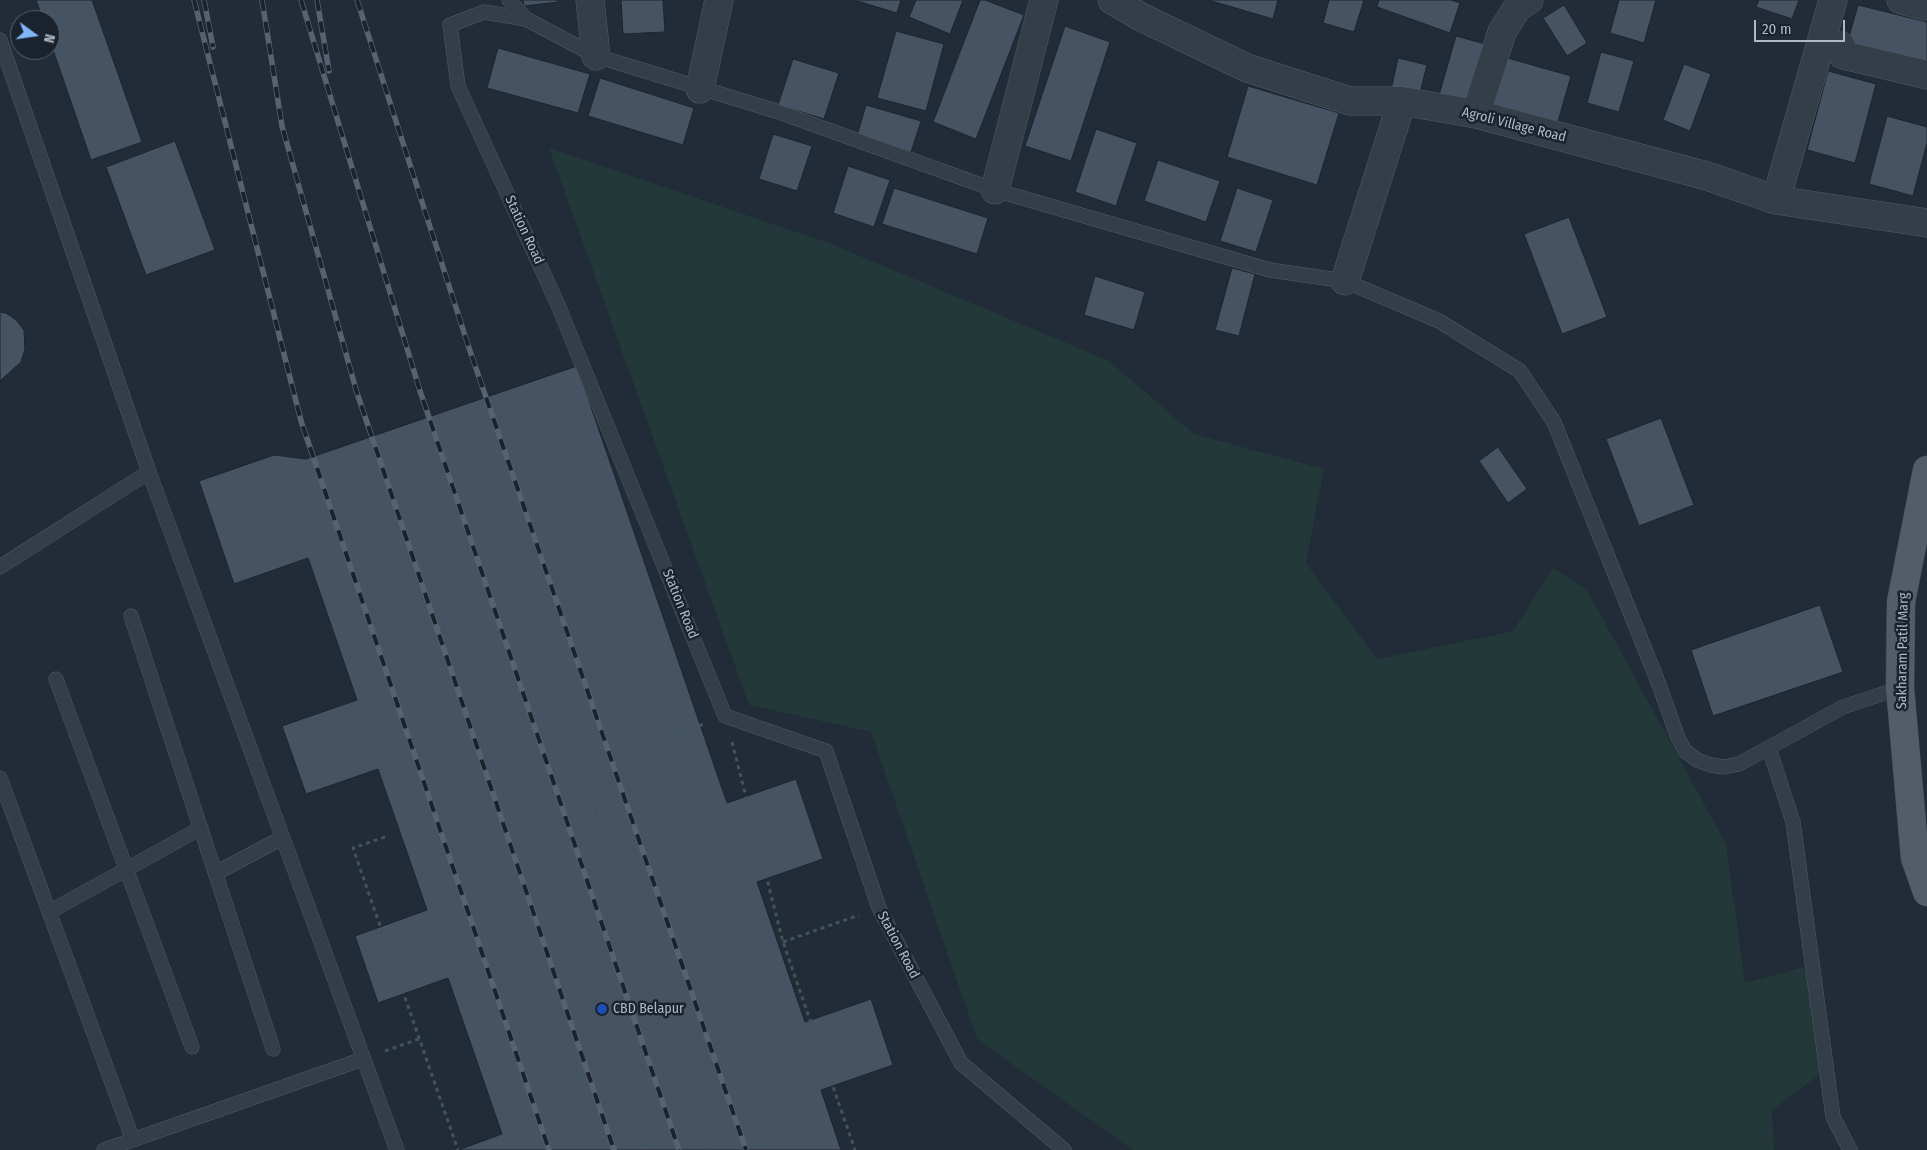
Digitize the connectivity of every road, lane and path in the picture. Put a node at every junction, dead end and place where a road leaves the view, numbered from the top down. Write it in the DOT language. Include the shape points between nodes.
graph roads {
  1 [pos="508,0"];
  2 [pos="590,0"];
  3 [pos="719,0"];
  4 [pos="1044,0"];
  5 [pos="1112,0"];
  6 [pos="1529,0"];
  7 [pos="1833,0"];
  8 [pos="526,19"];
  9 [pos="0,40"];
  10 [pos="1841,46"];
  11 [pos="596,56"];
  12 [pos="1927,75"];
  13 [pos="700,89"];
  14 [pos="1402,101"];
  15 [pos="1476,114"];
  16 [pos="995,190"];
  17 [pos="1776,200"];
  18 [pos="1927,223"];
  19 [pos="1345,281"];
  20 [pos="1927,470"];
  21 [pos="149,472"];
  22 [pos="0,567"];
  23 [pos="131,616"];
  24 [pos="594,648"];
  25 [pos="548,665"];
  26 [pos="56,679"];
  27 [pos="489,685"];
  28 [pos="1900,688"];
  29 [pos="431,705"];
  30 [pos="726,716"];
  31 [pos="382,722"];
  32 [pos="669,737"];
  33 [pos="1769,748"];
  34 [pos="0,778"];
  35 [pos="201,828"];
  36 [pos="385,837"];
  37 [pos="282,838"];
  38 [pos="665,850"];
  39 [pos="616,868"];
  40 [pos="126,870"];
  41 [pos="216,873"];
  42 [pos="559,888"];
  43 [pos="1927,892"];
  44 [pos="879,908"];
  45 [pos="499,909"];
  46 [pos="49,912"];
  47 [pos="451,926"];
  48 [pos="783,942"];
  49 [pos="419,1039"];
  50 [pos="192,1046"];
  51 [pos="273,1049"];
  52 [pos="363,1059"];
  53 [pos="750,1098"];
  54 [pos="701,1115"];
  55 [pos="641,1135"];
  56 [pos="133,1140"];
  57 [pos="104,1150"];
  58 [pos="397,1150"];
  59 [pos="458,1150"];
  60 [pos="646,1150"];
  61 [pos="713,1150"];
  62 [pos="768,1150"];
  63 [pos="855,1150"];
  64 [pos="1064,1150"];
  65 [pos="1850,1150"];
  1 -- 8 [label="lane"];
  2 -- 11 [label="street"];
  3 -- 13 [label="street"];
  4 -- 16 [label="street"];
  5 -- 14 [label="street, Agroli Village Road" via="1246,68 1350,100"];
  6 -- 15 [label="street" via="1517,8 1502,32"];
  7 -- 17 [label="street"];
  8 -- 11 [label="lane"];
  8 -- 30 [label="lane, Station Road" via="484,12 450,25 458,86 558,305"];
  9 -- 21 [label="lane"];
  10 -- 12 [label="street" via="1843,55"];
  11 -- 13 [label="lane"];
  13 -- 16 [label="lane" via="776,111"];
  14 -- 15 [label="street, Agroli Village Road"];
  14 -- 19 [label="street"];
  15 -- 17 [label="street, Agroli Village Road" via="1707,176"];
  16 -- 19 [label="lane" via="1270,270"];
  17 -- 18 [label="street, Agroli Village Road"];
  19 -- 33 [label="lane" via="1439,321 1520,372 1554,422 1685,751 1697,760 1724,767 1739,764"];
  20 -- 28 [label="main road, Sakharam Patil Marg" via="1901,602"];
  21 -- 22 [label="lane"];
  21 -- 37 [label="lane"];
  23 -- 35 [label="lane"];
  24 -- 38 [label="path"];
  25 -- 39 [label="path"];
  26 -- 40 [label="lane"];
  27 -- 42 [label="path"];
  28 -- 33 [label="lane" via="1843,708"];
  28 -- 43 [label="main road, Sakharam Patil Marg" via="1915,858"];
  29 -- 45 [label="path"];
  30 -- 32 [label="path"];
  30 -- 44 [label="lane, Station Road" via="826,751"];
  30 -- 48 [label="path"];
  31 -- 47 [label="path"];
  33 -- 65 [label="lane" via="1793,822 1833,1117"];
  34 -- 46 [label="lane"];
  35 -- 40 [label="lane"];
  35 -- 41 [label="lane"];
  36 -- 49 [label="path" via="354,848"];
  37 -- 41 [label="lane"];
  37 -- 52 [label="lane"];
  40 -- 46 [label="lane"];
  40 -- 50 [label="lane"];
  41 -- 51 [label="lane"];
  44 -- 48 [label="path"];
  44 -- 64 [label="lane, Station Road" via="961,1063"];
  46 -- 56 [label="lane"];
  48 -- 63 [label="path"];
  49 -- 52 [label="path"];
  49 -- 59 [label="path"];
  52 -- 56 [label="lane"];
  52 -- 58 [label="lane"];
  53 -- 62 [label="path"];
  54 -- 61 [label="path"];
  55 -- 60 [label="path"];
  56 -- 57 [label="lane"];
}
